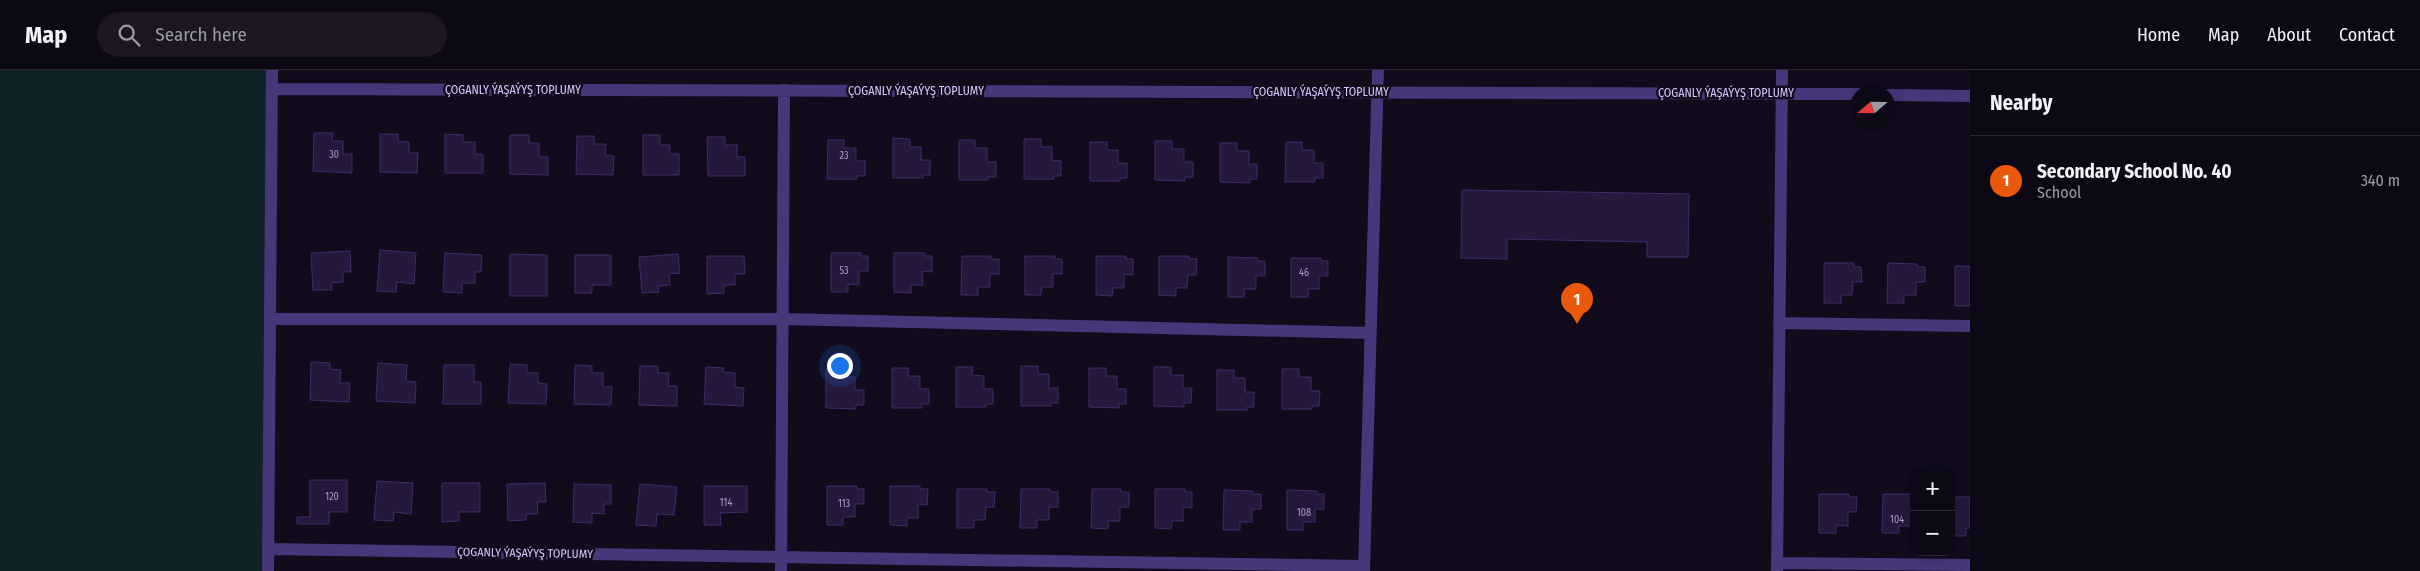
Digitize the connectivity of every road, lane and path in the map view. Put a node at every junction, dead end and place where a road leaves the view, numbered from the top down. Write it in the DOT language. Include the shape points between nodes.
graph roads {
  1 [pos="272,70"];
  2 [pos="1378,70"];
  3 [pos="1782,70"];
  4 [pos="272,89"];
  5 [pos="784,90"];
  6 [pos="1377,92"];
  7 [pos="1782,93"];
  8 [pos="1850,94"];
  9 [pos="1895,95"];
  10 [pos="1970,96"];
  11 [pos="270,319"];
  12 [pos="783,319"];
  13 [pos="1779,323"];
  14 [pos="1970,326"];
  15 [pos="1370,333"];
  16 [pos="268,549"];
  17 [pos="781,558"];
  18 [pos="1970,565"];
  19 [pos="1777,567"];
  20 [pos="1364,569"];
  21 [pos="268,571"];
  22 [pos="781,571"];
  1 -- 4 [label="street"];
  2 -- 6 [label="street"];
  3 -- 7 [label="street"];
  4 -- 5 [label="street, ÇOGANLY ÝAŞAÝYŞ TOPLUMY"];
  4 -- 11 [label="street"];
  5 -- 6 [label="street, ÇOGANLY ÝAŞAÝYŞ TOPLUMY"];
  5 -- 12 [label="street"];
  6 -- 7 [label="street, ÇOGANLY ÝAŞAÝYŞ TOPLUMY"];
  6 -- 15 [label="street"];
  7 -- 8 [label="street, ÇOGANLY ÝAŞAÝYŞ TOPLUMY"];
  7 -- 13 [label="street"];
  9 -- 10 [label="street"];
  11 -- 12 [label="street"];
  11 -- 16 [label="street"];
  12 -- 15 [label="street"];
  12 -- 17 [label="street"];
  13 -- 14 [label="street"];
  13 -- 19 [label="street"];
  15 -- 20 [label="street"];
  16 -- 17 [label="street, ÇOGANLY ÝAŞAÝYŞ TOPLUMY"];
  16 -- 21 [label="street"];
  17 -- 20 [label="street, ÇOGANLY ÝAŞAÝYŞ TOPLUMY"];
  17 -- 22 [label="street"];
  18 -- 19 [label="street"];
}
